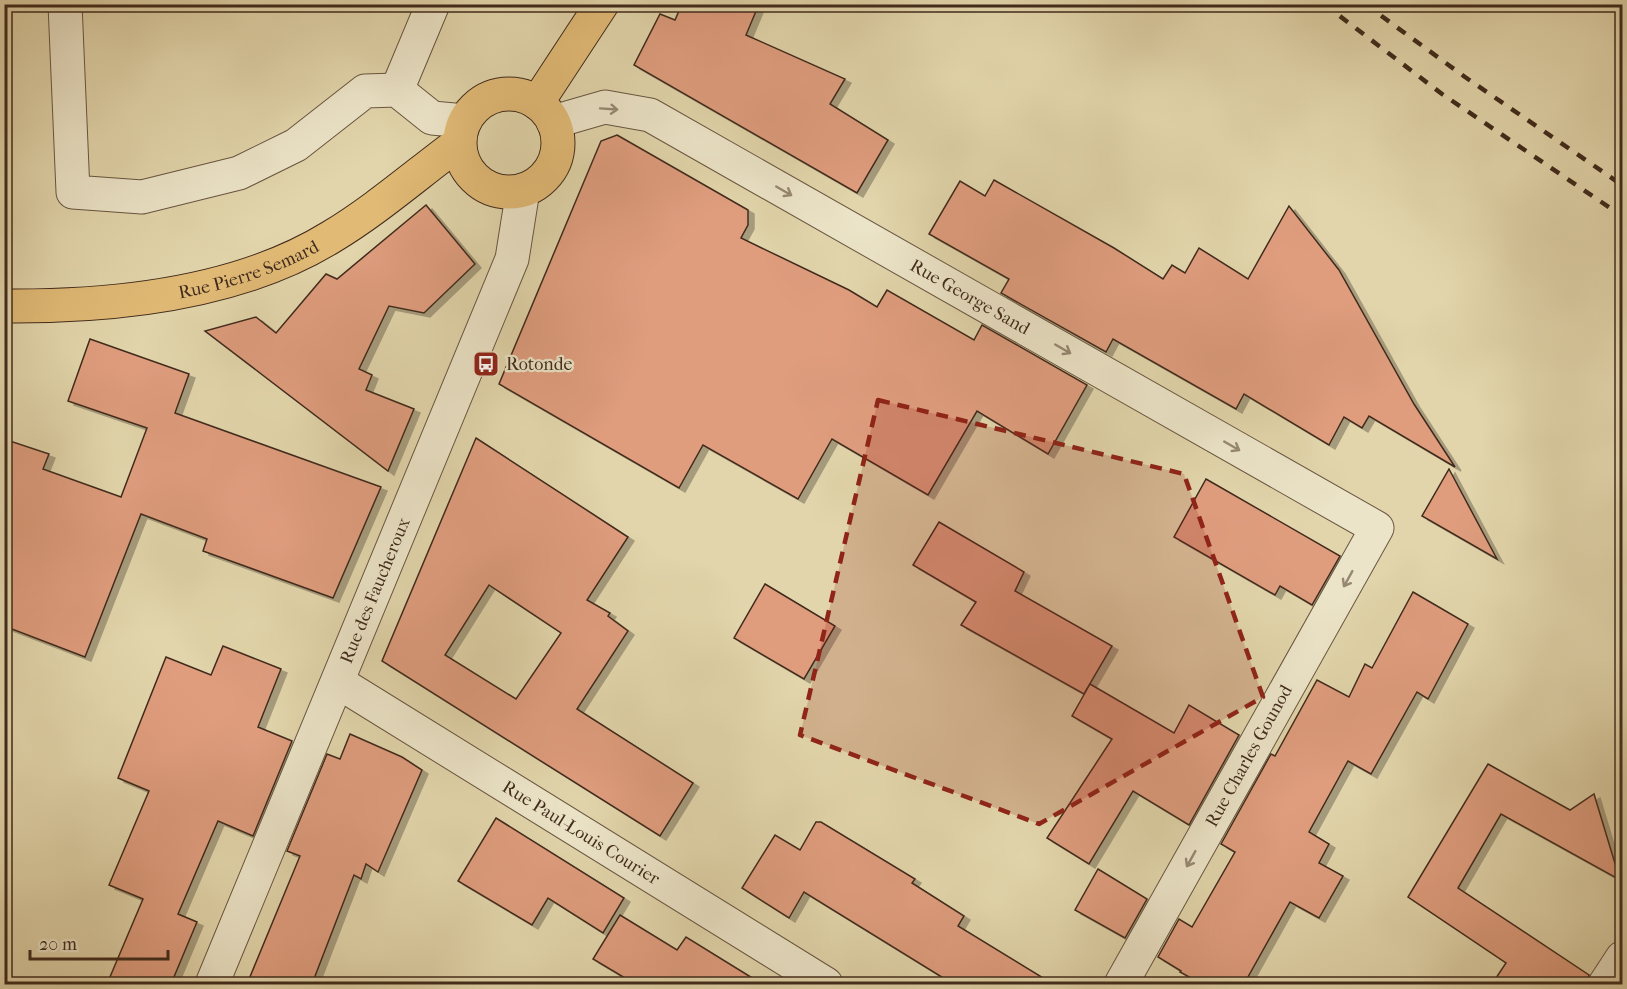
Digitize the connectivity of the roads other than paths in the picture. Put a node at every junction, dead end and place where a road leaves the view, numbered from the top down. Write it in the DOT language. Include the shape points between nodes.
graph roads {
  1 [pos="65,4"];
  2 [pos="433,4"];
  3 [pos="602,4"];
  4 [pos="397,90"];
  5 [pos="545,112"];
  6 [pos="462,132"];
  7 [pos="523,190"];
  8 [pos="4,306"];
  9 [pos="1377,528"];
  10 [pos="338,682"];
  11 [pos="1623,958"];
  12 [pos="212,984"];
  13 [pos="826,984"];
  14 [pos="1121,984"];
  15 [pos="1605,984"];
  1 -- 4 [label="street" via="74,192 142,197 239,173 296,145 365,91"];
  2 -- 4 [label="street"];
  3 -- 5 [label="main road"];
  4 -- 6 [label="street" via="432,118"];
  5 -- 6 [label="main road" via="522,95 496,96 474,108"];
  5 -- 7 [label="main road" via="558,138 553,163 538,183"];
  5 -- 9 [label="street, Rue George Sand, one-way" via="575,113 605,106 650,115"];
  6 -- 7 [label="main road" via="461,158 468,172 492,190"];
  6 -- 8 [label="main road, Rue Pierre Semard" via="330,238 269,267 203,289 71,306"];
  7 -- 10 [label="street, Rue des Faucheroux" via="512,259"];
  9 -- 14 [label="street, Rue Charles Gounod, one-way"];
  10 -- 12 [label="street, Rue des Faucheroux"];
  10 -- 13 [label="street, Rue Paul-Louis Courier"];
  11 -- 15 [label="street"];
}
